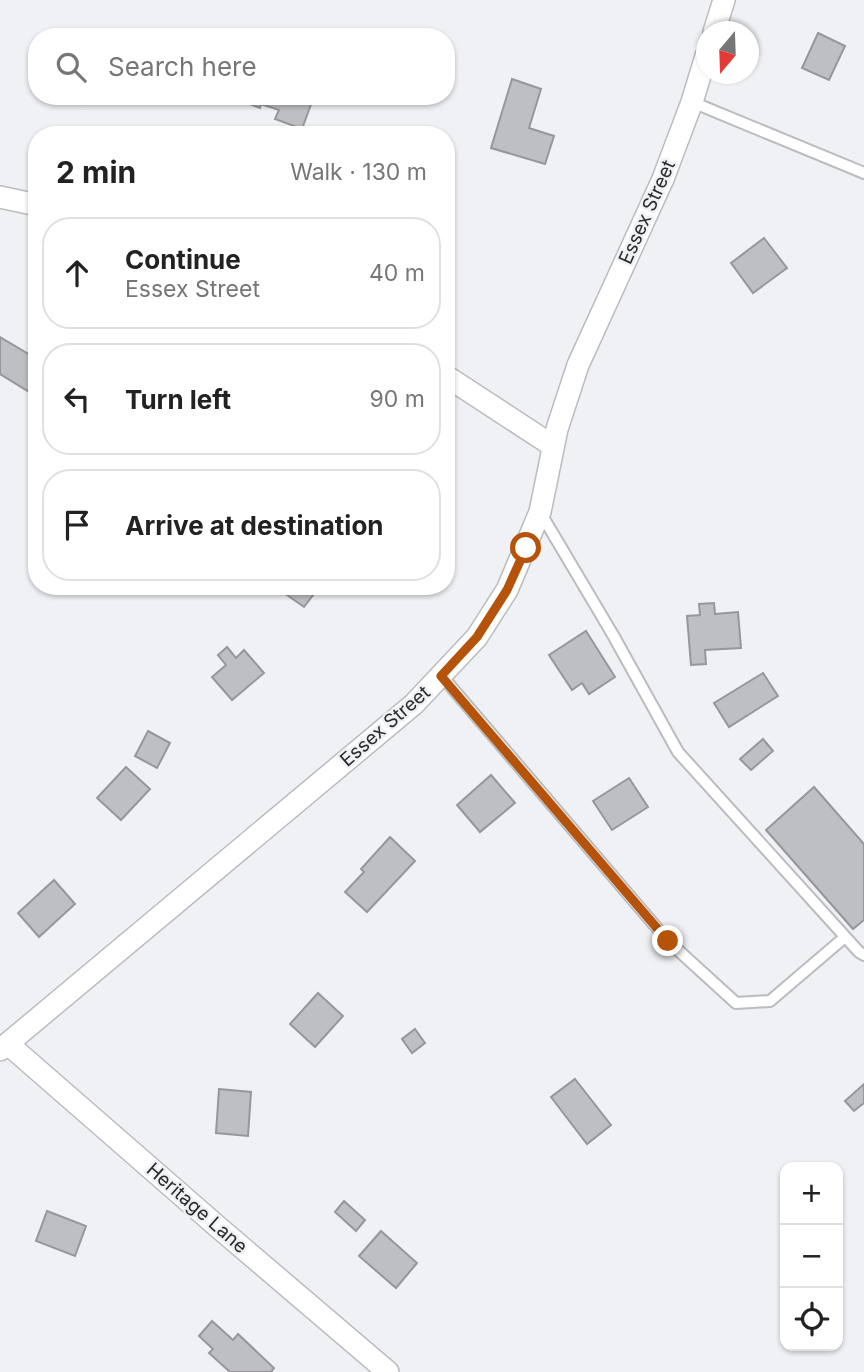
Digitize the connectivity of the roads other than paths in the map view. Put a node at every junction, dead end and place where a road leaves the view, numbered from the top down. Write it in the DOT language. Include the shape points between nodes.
graph roads {
  1 [pos="724,0"];
  2 [pos="717,21"];
  3 [pos="697,84"];
  4 [pos="692,102"];
  5 [pos="864,173"];
  6 [pos="0,197"];
  7 [pos="28,203"];
  8 [pos="455,382"];
  9 [pos="553,446"];
  10 [pos="540,512"];
  11 [pos="441,676"];
  12 [pos="845,937"];
  13 [pos="864,955"];
  14 [pos="4,1047"];
  15 [pos="387,1372"];
  1 -- 2 [label="street"];
  3 -- 4 [label="street, Essex Street"];
  4 -- 5 [label="lane"];
  4 -- 9 [label="street, Essex Street" via="663,179 578,365"];
  6 -- 7 [label="street"];
  8 -- 9 [label="street"];
  9 -- 10 [label="street, Essex Street"];
  10 -- 11 [label="street, Essex Street" via="507,590 477,637"];
  10 -- 12 [label="lane" via="678,752"];
  11 -- 12 [label="lane" via="668,941 736,1003 770,1001"];
  11 -- 14 [label="street, Essex Street" via="414,704"];
  12 -- 13 [label="lane"];
  14 -- 15 [label="street, Heritage Lane"];
}
